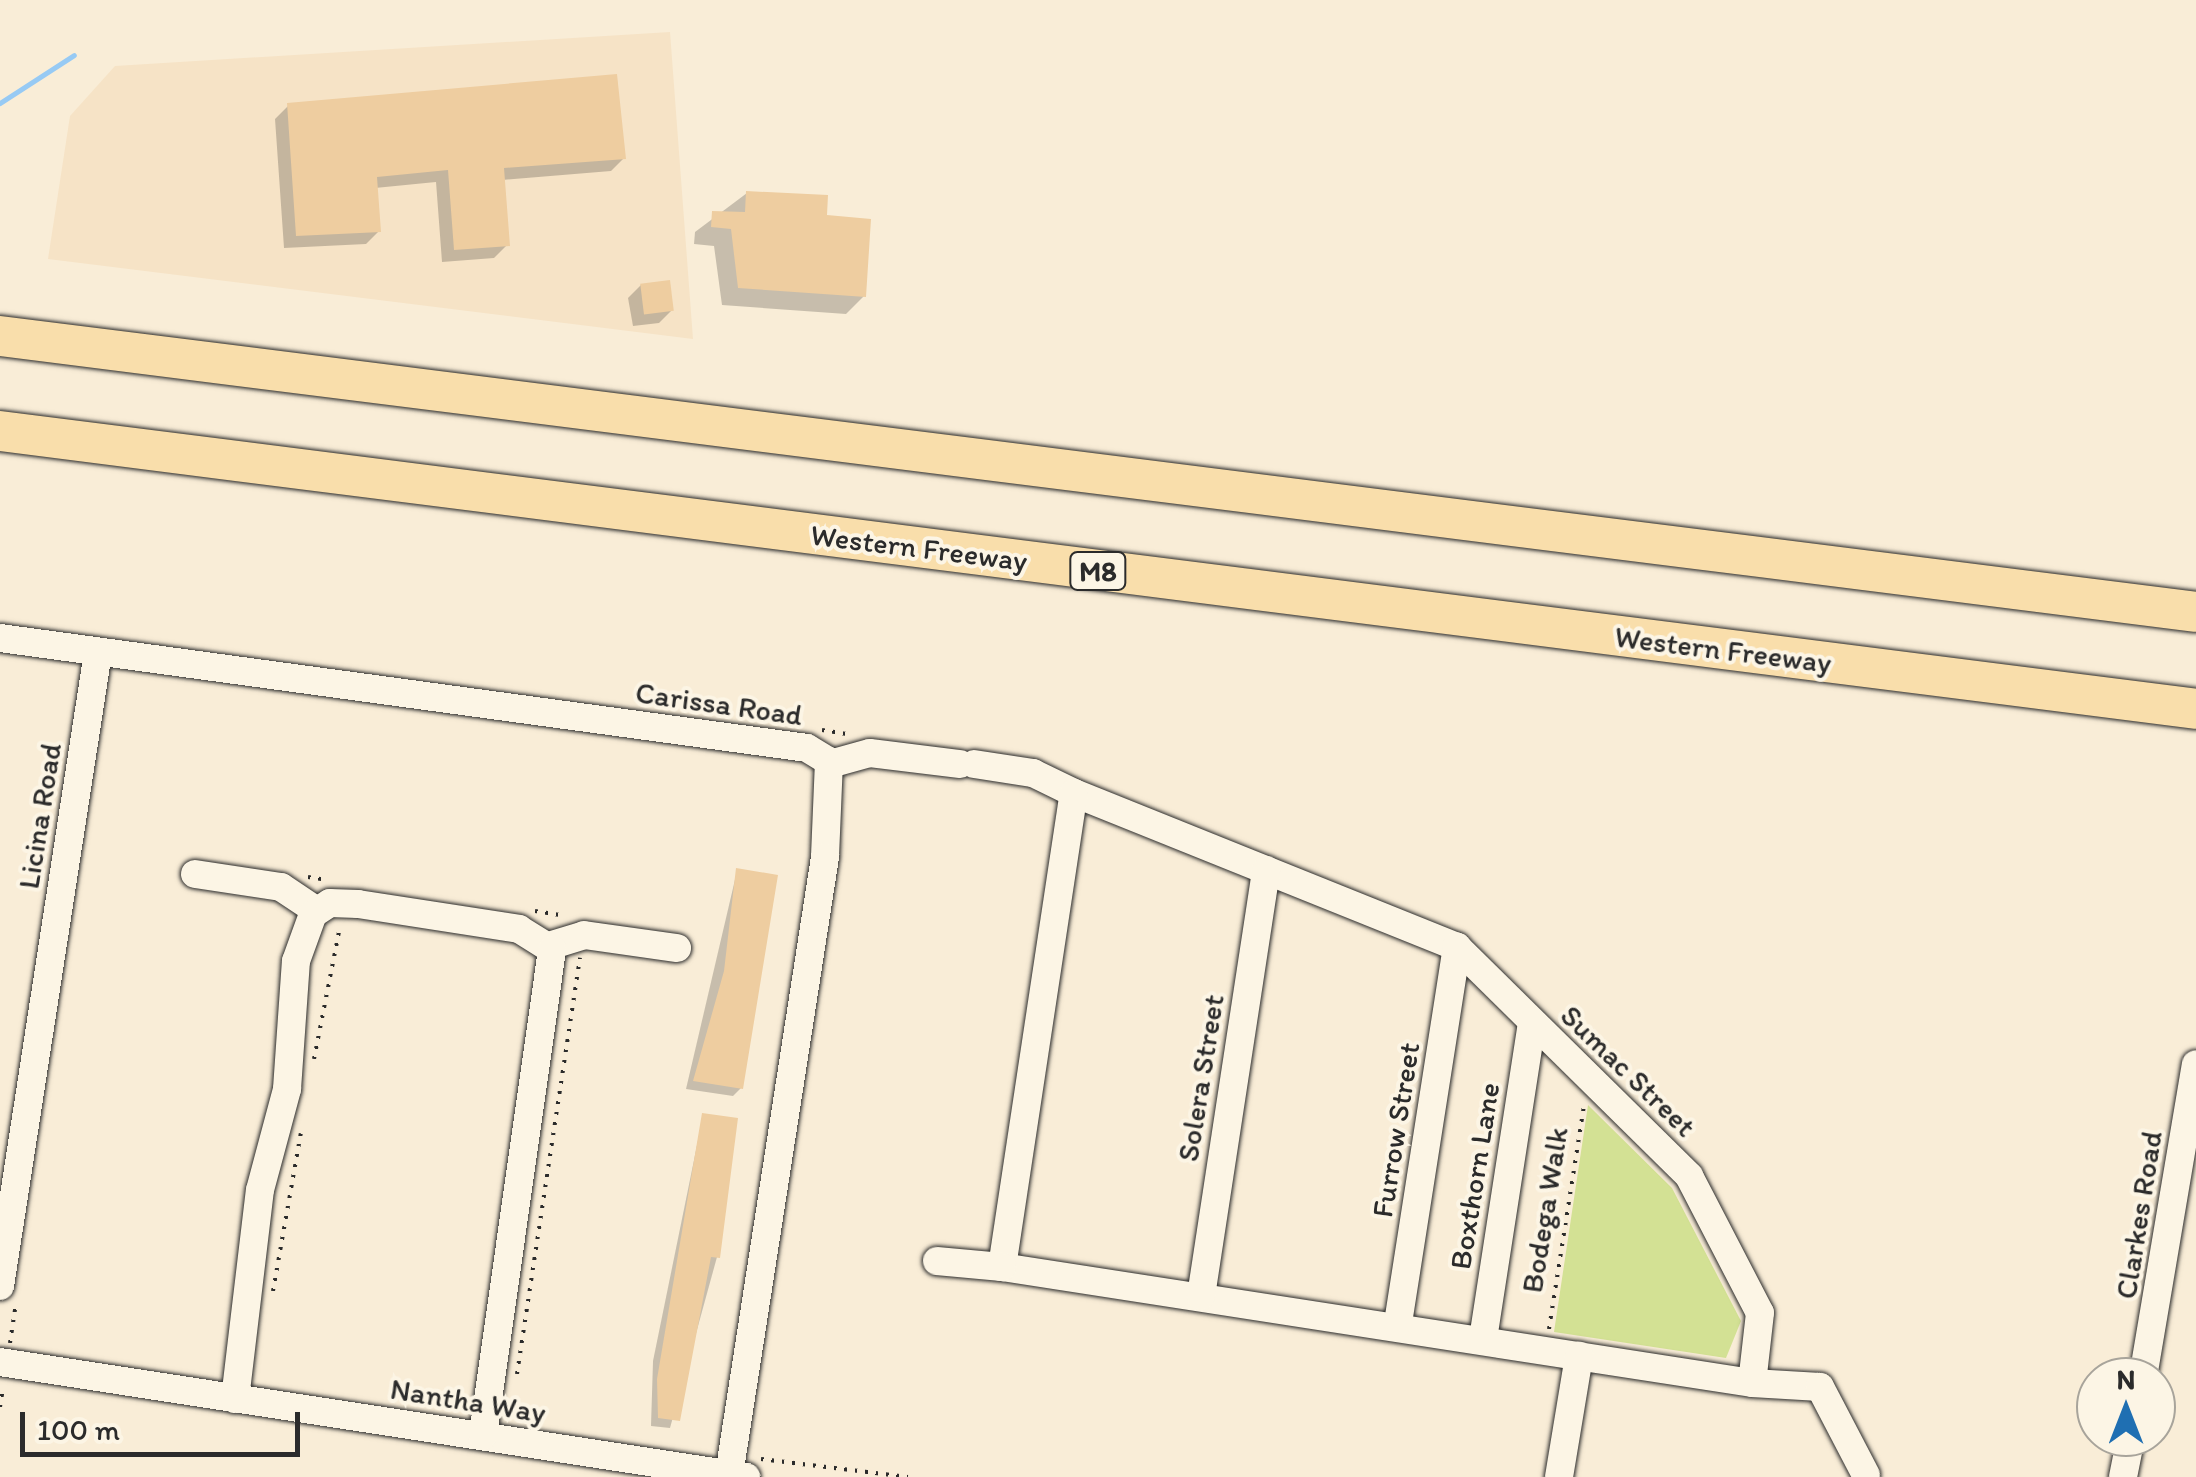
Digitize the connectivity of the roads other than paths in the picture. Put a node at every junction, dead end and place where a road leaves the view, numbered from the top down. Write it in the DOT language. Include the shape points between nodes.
graph roads {
  1 [pos="0,336"];
  2 [pos="0,431"];
  3 [pos="2196,612"];
  4 [pos="0,638"];
  5 [pos="98,652"];
  6 [pos="2196,709"];
  7 [pos="830,764"];
  8 [pos="1074,793"];
  9 [pos="1266,870"];
  10 [pos="195,874"];
  11 [pos="317,911"];
  12 [pos="550,946"];
  13 [pos="1457,947"];
  14 [pos="677,948"];
  15 [pos="1532,1022"];
  16 [pos="2196,1064"];
  17 [pos="937,1261"];
  18 [pos="1002,1267"];
  19 [pos="0,1286"];
  20 [pos="1200,1296"];
  21 [pos="1398,1323"];
  22 [pos="1484,1338"];
  23 [pos="1579,1356"];
  24 [pos="2146,1357"];
  25 [pos="0,1362"];
  26 [pos="1752,1383"];
  27 [pos="235,1399"];
  28 [pos="483,1436"];
  29 [pos="736,1468"];
  30 [pos="1866,1475"];
  31 [pos="1559,1477"];
  1 -- 3 [label="highway"];
  2 -- 6 [label="highway, Western Freeway / M8"];
  4 -- 5 [label="street, Carissa Road"];
  5 -- 7 [label="street, Carissa Road" via="807,748"];
  5 -- 19 [label="street, Licina Road"];
  7 -- 8 [label="street, Sumac Street" via="870,753 967,764 1033,773"];
  7 -- 29 [label="street, Carissa Road" via="825,856"];
  8 -- 9 [label="street, Sumac Street"];
  8 -- 18 [label="street"];
  9 -- 13 [label="street, Sumac Street"];
  9 -- 20 [label="street, Solera Street"];
  10 -- 11 [label="street" via="280,887"];
  11 -- 12 [label="street" via="358,904 518,929"];
  11 -- 27 [label="street" via="290,992 287,1089 260,1190"];
  12 -- 14 [label="street" via="584,935"];
  12 -- 28 [label="street" via="530,1153 502,1267 500,1351"];
  13 -- 15 [label="street, Sumac Street"];
  13 -- 21 [label="street, Furrow Street"];
  15 -- 22 [label="street, Boxthorn Lane"];
  15 -- 26 [label="street, Sumac Street" via="1688,1176 1760,1314"];
  16 -- 24 [label="street, Clarkes Road"];
  17 -- 18 [label="street"];
  18 -- 20 [label="street"];
  20 -- 21 [label="street"];
  21 -- 22 [label="street"];
  22 -- 23 [label="street"];
  23 -- 26 [label="street"];
  23 -- 31 [label="street"];
  25 -- 27 [label="street, Nantha Way"];
  26 -- 30 [label="street" via="1820,1387"];
  27 -- 28 [label="street, Nantha Way"];
  28 -- 29 [label="street, Nantha Way"];
}
